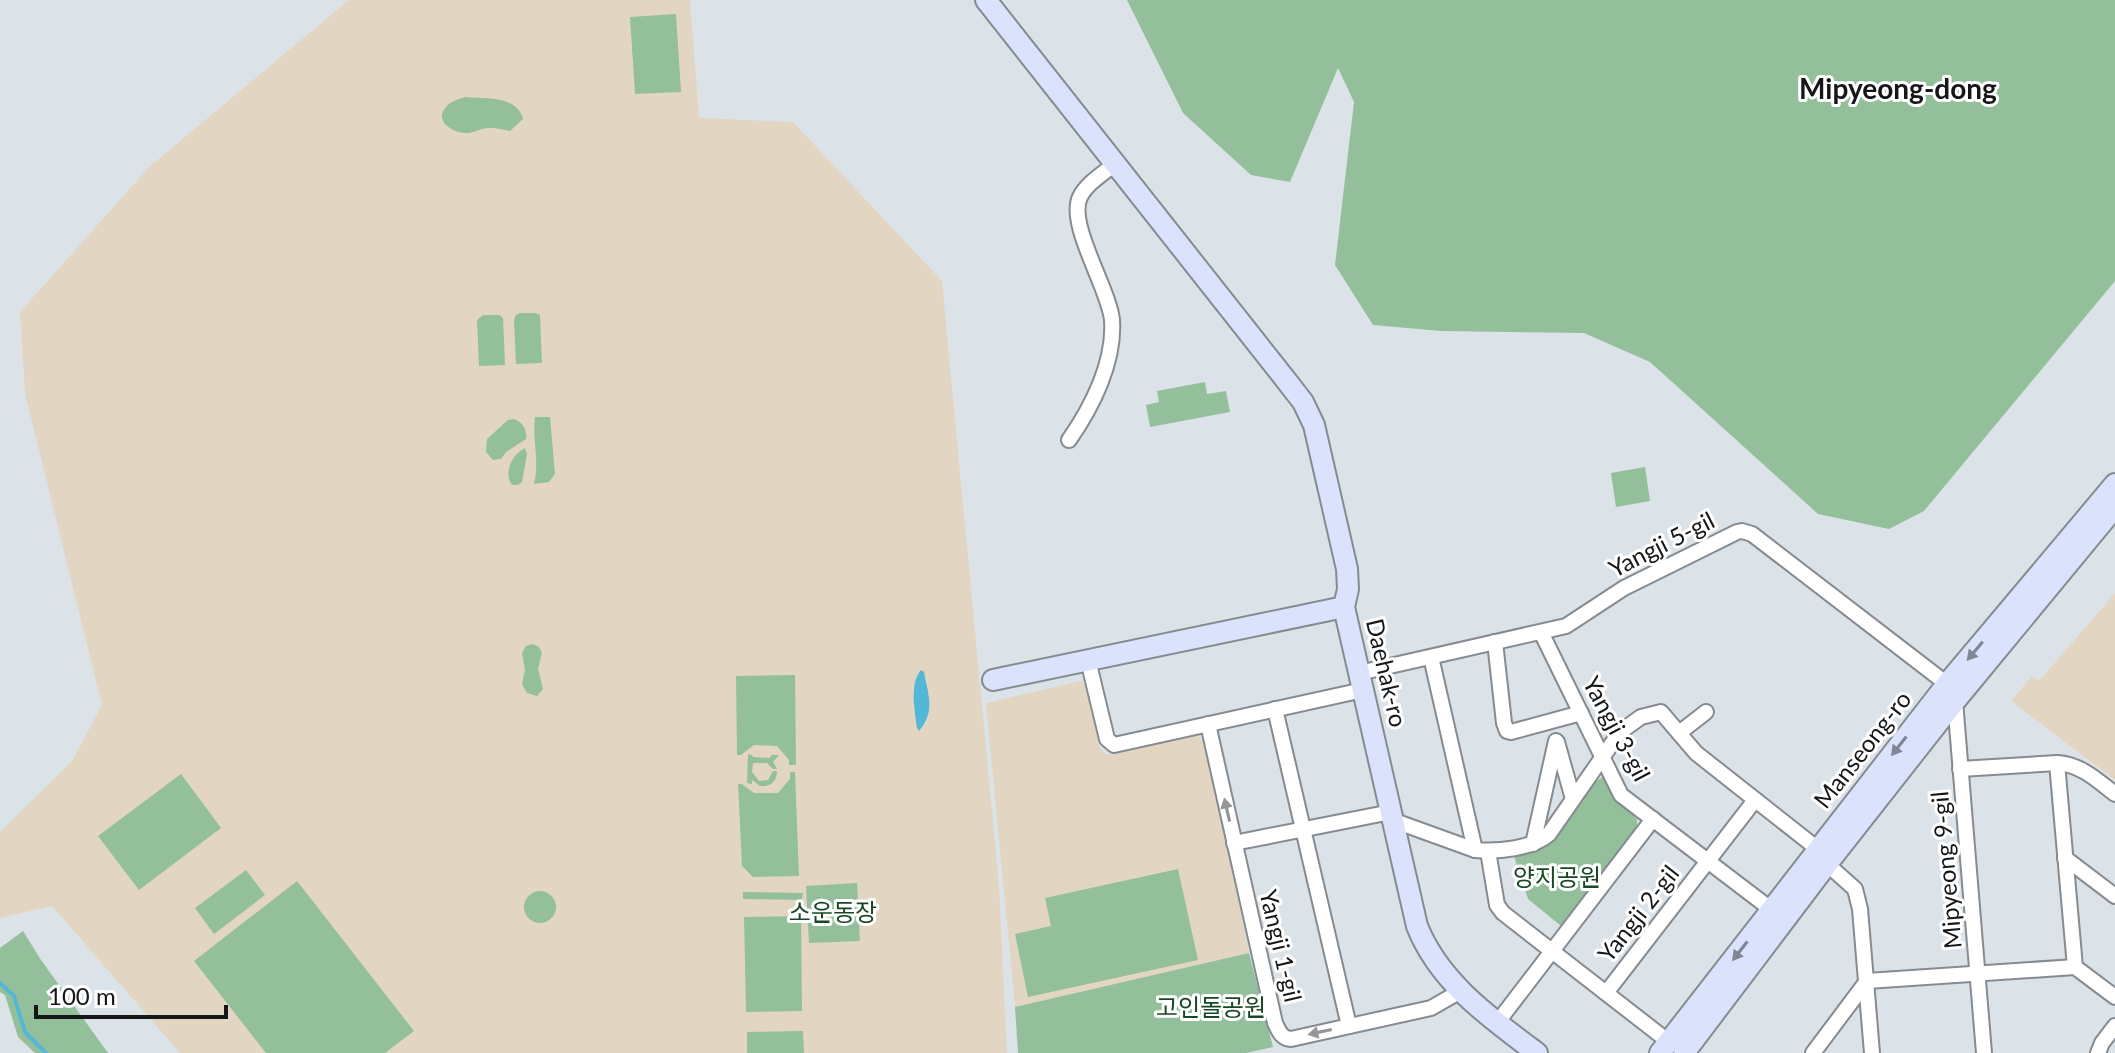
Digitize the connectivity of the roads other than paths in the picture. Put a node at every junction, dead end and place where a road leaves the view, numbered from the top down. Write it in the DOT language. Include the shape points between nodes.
graph roads {
  1 [pos="986,0"];
  2 [pos="1115,164"];
  3 [pos="1069,440"];
  4 [pos="2115,491"];
  5 [pos="1344,607"];
  6 [pos="1541,632"];
  7 [pos="1495,642"];
  8 [pos="1431,657"];
  9 [pos="1088,660"];
  10 [pos="993,680"];
  11 [pos="1361,682"];
  12 [pos="1951,693"];
  13 [pos="1275,709"];
  14 [pos="1706,712"];
  15 [pos="1581,713"];
  16 [pos="1551,721"];
  17 [pos="1208,724"];
  18 [pos="1679,733"];
  19 [pos="1556,741"];
  20 [pos="1602,757"];
  21 [pos="2057,763"];
  22 [pos="1960,769"];
  23 [pos="2115,794"];
  24 [pos="1573,799"];
  25 [pos="1755,800"];
  26 [pos="1392,816"];
  27 [pos="1653,819"];
  28 [pos="1303,829"];
  29 [pos="1234,843"];
  30 [pos="1533,844"];
  31 [pos="1482,850"];
  32 [pos="1823,857"];
  33 [pos="2065,858"];
  34 [pos="1707,862"];
  35 [pos="2115,896"];
  36 [pos="1772,910"];
  37 [pos="1552,952"];
  38 [pos="2075,967"];
  39 [pos="1977,974"];
  40 [pos="1867,981"];
  41 [pos="1459,989"];
  42 [pos="1606,993"];
  43 [pos="2115,997"];
  44 [pos="1497,1023"];
  45 [pos="1349,1026"];
  46 [pos="2115,1026"];
  47 [pos="1671,1049"];
  48 [pos="1537,1053"];
  49 [pos="1813,1053"];
  50 [pos="1872,1053"];
  51 [pos="1984,1053"];
  52 [pos="2098,1053"];
  1 -- 2 [label="street"];
  2 -- 3 [label="street" via="1083,192 1077,205 1112,330 1094,400"];
  2 -- 5 [label="street" via="1309,413 1347,569"];
  4 -- 12 [label="street, Manseong-ro"];
  5 -- 9 [label="street, Daehak-ro"];
  5 -- 11 [label="street, Daehak-ro"];
  6 -- 7 [label="street, Yangji 5-gil"];
  6 -- 12 [label="street, Yangji 5-gil" via="1566,626 1624,588 1742,531"];
  6 -- 15 [label="street, Yangji 3-gil"];
  7 -- 8 [label="street, Yangji 5-gil"];
  7 -- 16 [label="street" via="1506,730"];
  8 -- 11 [label="street, Yangji 5-gil"];
  8 -- 31 [label="street, Yangji 2-gil"];
  9 -- 10 [label="street, Daehak-ro"];
  9 -- 17 [label="street" via="1111,744"];
  11 -- 13 [label="street"];
  11 -- 26 [label="street, Daehak-ro"];
  12 -- 22 [label="street, Mipyeong 9-gil"];
  12 -- 32 [label="street, Manseong-ro"];
  13 -- 17 [label="street"];
  13 -- 28 [label="street, Yangji 1-gil"];
  14 -- 18 [label="street"];
  15 -- 16 [label="street"];
  15 -- 20 [label="street, Yangji 3-gil"];
  16 -- 19 [label="street"];
  29 -- 17 [label="street, Yangji 1-gil, one-way"];
  18 -- 20 [label="street" via="1657,711 1620,732"];
  18 -- 25 [label="street"];
  19 -- 24 [label="street"];
  19 -- 30 [label="street"];
  20 -- 24 [label="street"];
  20 -- 27 [label="street, Yangji 3-gil" via="1621,795"];
  21 -- 22 [label="street"];
  21 -- 23 [label="street" via="2080,768"];
  21 -- 33 [label="street"];
  22 -- 39 [label="street, Mipyeong 9-gil"];
  24 -- 30 [label="street" via="1549,834"];
  25 -- 32 [label="street"];
  25 -- 34 [label="street"];
  26 -- 28 [label="street"];
  26 -- 31 [label="street"];
  26 -- 41 [label="street, Daehak-ro" via="1417,926 1439,968"];
  27 -- 34 [label="street, Yangji 3-gil"];
  27 -- 37 [label="street, Yangji 2-gil"];
  28 -- 29 [label="street"];
  28 -- 45 [label="street, Yangji 1-gil"];
  45 -- 29 [label="street, Yangji 1-gil, one-way" via="1291,1039 1278,1030"];
  30 -- 31 [label="street"];
  31 -- 37 [label="street, Yangji 2-gil" via="1499,909"];
  32 -- 36 [label="street, Manseong-ro"];
  32 -- 40 [label="street" via="1857,893"];
  32 -- 47 [label="street, Manseong-ro"];
  33 -- 35 [label="street"];
  33 -- 38 [label="street"];
  34 -- 36 [label="street, Yangji 3-gil"];
  34 -- 42 [label="street, Yangji 2-gil"];
  36 -- 47 [label="street, Manseong-ro, one-way"];
  37 -- 42 [label="street, Yangji 2-gil"];
  37 -- 44 [label="street, Yangji 2-gil"];
  38 -- 39 [label="street"];
  38 -- 43 [label="street"];
  39 -- 40 [label="street"];
  39 -- 51 [label="street, Mipyeong 9-gil"];
  40 -- 49 [label="street"];
  40 -- 50 [label="street"];
  41 -- 44 [label="street, Daehak-ro"];
  41 -- 45 [label="street, Yangji 1-gil" via="1431,1008"];
  42 -- 47 [label="street, Yangji 2-gil"];
  44 -- 48 [label="street, Daehak-ro"];
  46 -- 52 [label="street"];
}
